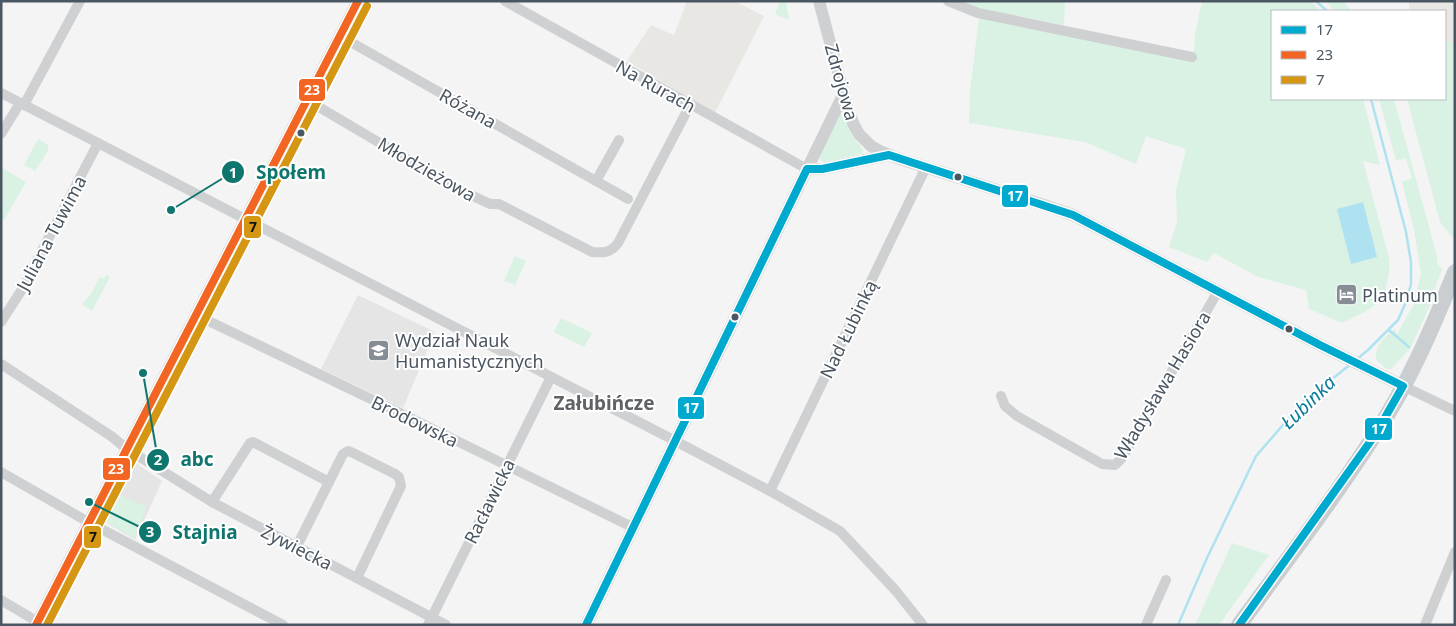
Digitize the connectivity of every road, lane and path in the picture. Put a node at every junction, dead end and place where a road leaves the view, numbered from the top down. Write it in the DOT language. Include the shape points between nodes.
graph roads {
  1 [pos="80,1"];
  2 [pos="358,1"];
  3 [pos="505,1"];
  4 [pos="819,1"];
  5 [pos="948,1"];
  6 [pos="340,36"];
  7 [pos="1192,57"];
  8 [pos="1,93"];
  9 [pos="844,93"];
  10 [pos="307,100"];
  11 [pos="22,104"];
  12 [pos="690,105"];
  13 [pos="1,134"];
  14 [pos="618,140"];
  15 [pos="98,143"];
  16 [pos="889,155"];
  17 [pos="926,167"];
  18 [pos="807,169"];
  19 [pos="596,181"];
  20 [pos="628,199"];
  21 [pos="245,220"];
  22 [pos="1455,272"];
  23 [pos="1218,291"];
  24 [pos="196,315"];
  25 [pos="1,322"];
  26 [pos="1,364"];
  27 [pos="551,377"];
  28 [pos="1403,386"];
  29 [pos="1001,396"];
  30 [pos="1455,411"];
  31 [pos="674,441"];
  32 [pos="128,449"];
  33 [pos="507,466"];
  34 [pos="1,472"];
  35 [pos="329,482"];
  36 [pos="770,491"];
  37 [pos="212,502"];
  38 [pos="90,523"];
  39 [pos="632,527"];
  40 [pos="297,546"];
  41 [pos="1455,552"];
  42 [pos="357,578"];
  43 [pos="1166,580"];
  44 [pos="1,600"];
  45 [pos="430,621"];
  46 [pos="39,624"];
  47 [pos="283,625"];
  48 [pos="446,625"];
  49 [pos="586,625"];
  50 [pos="923,625"];
  51 [pos="1146,625"];
  52 [pos="1239,625"];
  53 [pos="1425,625"];
  1 -- 11 [label="street"];
  2 -- 6 [label="street"];
  3 -- 12 [label="street, Na Rurach"];
  4 -- 9 [label="street, Zdrojowa"];
  5 -- 7 [label="street" via="978,13"];
  6 -- 10 [label="street"];
  6 -- 19 [label="street, Różana"];
  8 -- 11 [label="street"];
  9 -- 16 [label="street, Zdrojowa" via="859,134 871,146"];
  9 -- 18 [label="street"];
  10 -- 12 [label="street, Młodzieżowa" via="456,188 490,204 500,204 592,252 604,253 618,243"];
  10 -- 21 [label="street"];
  11 -- 13 [label="street"];
  11 -- 15 [label="street"];
  12 -- 18 [label="street, Na Rurach"];
  14 -- 19 [label="street"];
  15 -- 21 [label="street"];
  15 -- 25 [label="street, Juliana Tuwima" via="21,291"];
  16 -- 17 [label="street, Zdrojowa"];
  16 -- 18 [label="street" via="822,169"];
  17 -- 23 [label="street, Zdrojowa" via="1073,215"];
  17 -- 36 [label="street, Nad Łubinką"];
  18 -- 31 [label="street"];
  19 -- 20 [label="street, Różana"];
  21 -- 24 [label="street"];
  21 -- 27 [label="street"];
  22 -- 28 [label="main road" via="1428,339"];
  23 -- 28 [label="street, Zdrojowa"];
  23 -- 29 [label="street, Władysława Hasiora" via="1115,466 1102,464 1017,416 1005,406"];
  24 -- 32 [label="street"];
  24 -- 33 [label="street, Brodowska"];
  26 -- 32 [label="street, Żywiecka"];
  27 -- 31 [label="street"];
  27 -- 33 [label="street, Racławicka"];
  28 -- 30 [label="street, Zdrojowa"];
  28 -- 52 [label="main road" via="1375,435"];
  31 -- 36 [label="street"];
  31 -- 39 [label="street"];
  32 -- 37 [label="street, Żywiecka"];
  32 -- 38 [label="street"];
  33 -- 39 [label="street, Brodowska"];
  33 -- 45 [label="street, Racławicka"];
  34 -- 38 [label="street"];
  35 -- 37 [label="street" via="253,442"];
  35 -- 40 [label="street"];
  35 -- 42 [label="street" via="342,454 348,451 395,474 401,483"];
  36 -- 50 [label="street" via="840,531"];
  37 -- 40 [label="street, Żywiecka"];
  38 -- 46 [label="street"];
  38 -- 47 [label="street"];
  39 -- 49 [label="street"];
  40 -- 42 [label="street, Żywiecka"];
  41 -- 53 [label="street"];
  42 -- 45 [label="street, Żywiecka"];
  43 -- 51 [label="street"];
  44 -- 46 [label="street"];
  45 -- 48 [label="street, Żywiecka"];
}
